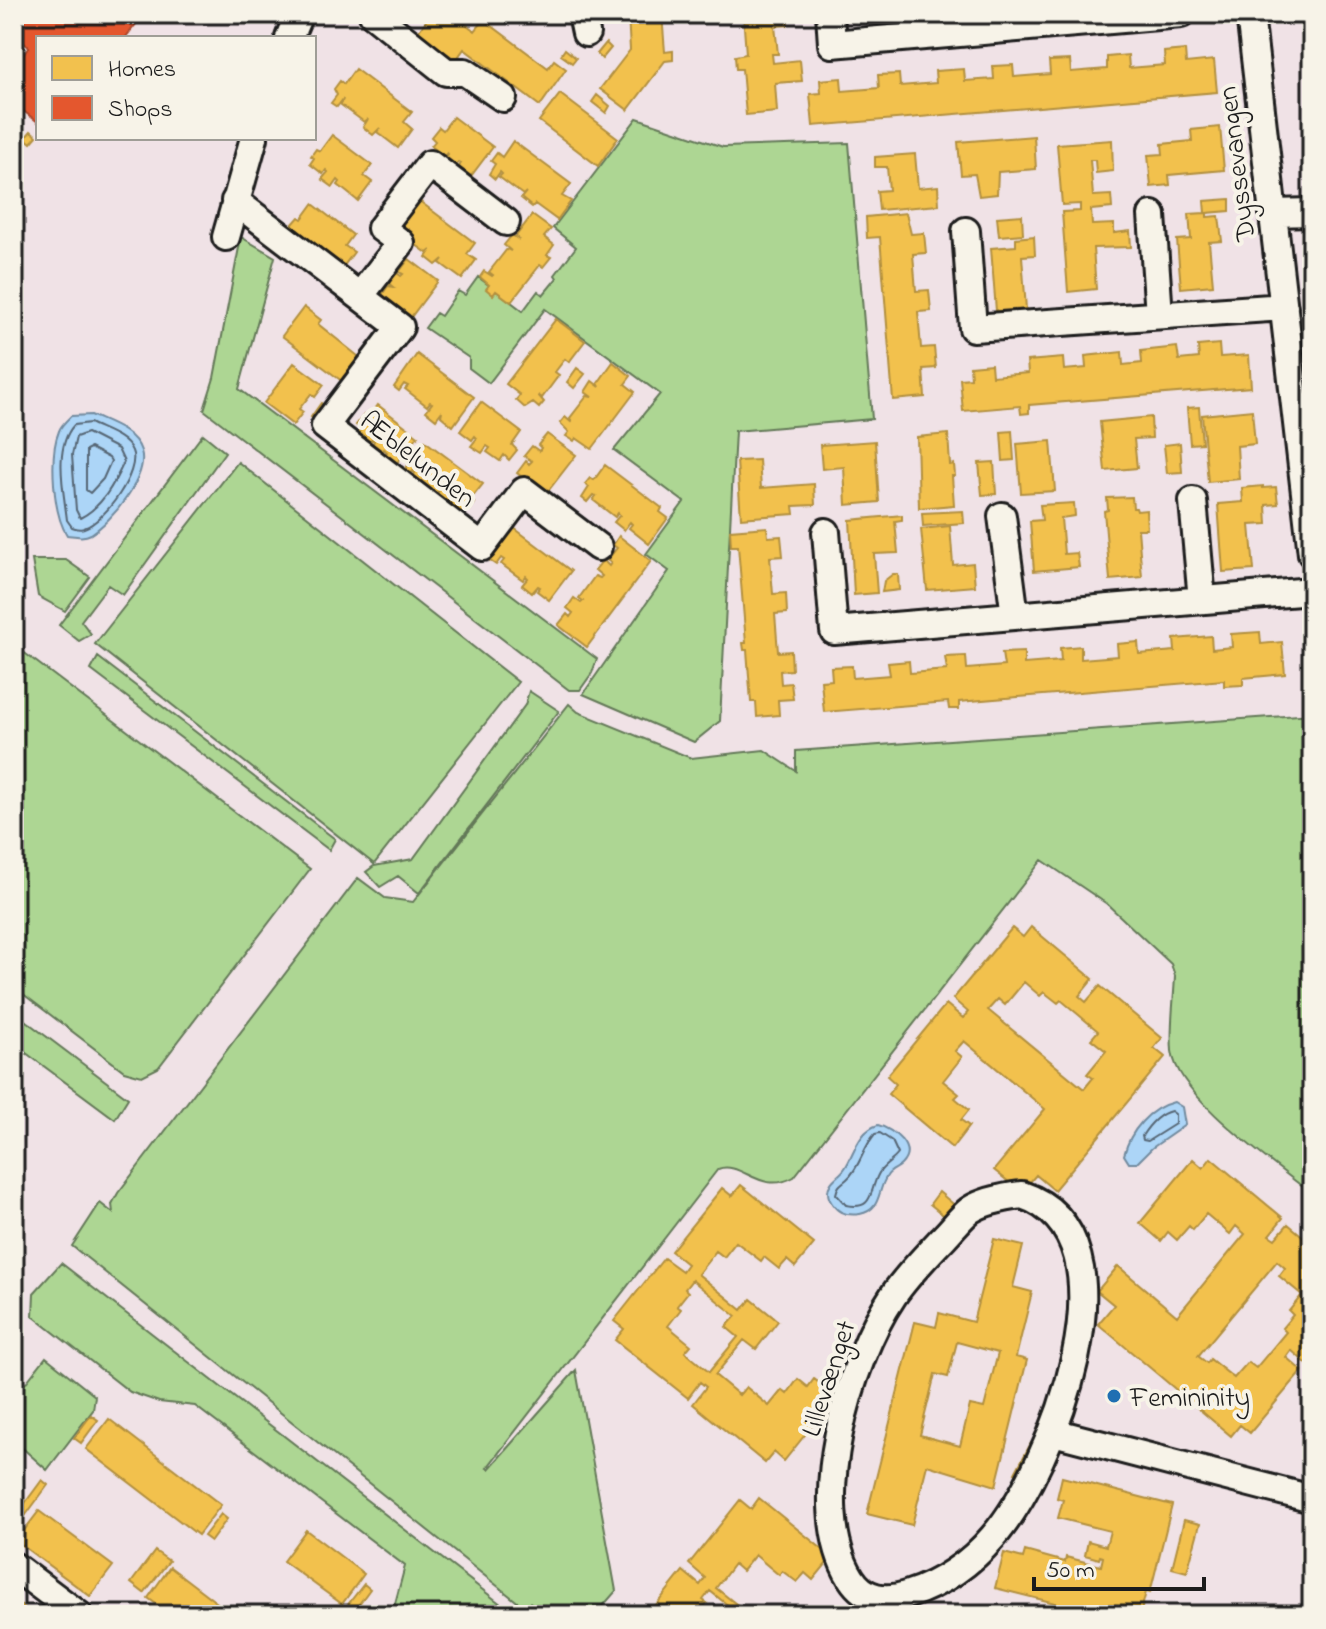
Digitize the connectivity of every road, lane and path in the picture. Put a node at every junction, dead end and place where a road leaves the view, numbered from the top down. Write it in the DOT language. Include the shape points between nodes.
graph roads {
  1 [pos="299,14"];
  2 [pos="373,14"];
  3 [pos="830,14"];
  4 [pos="1181,14"];
  5 [pos="1250,14"];
  6 [pos="1093,18"];
  7 [pos="290,36"];
  8 [pos="503,98"];
  9 [pos="253,140"];
  10 [pos="235,201"];
  11 [pos="1312,212"];
  12 [pos="1273,213"];
  13 [pos="1152,215"];
  14 [pos="506,222"];
  15 [pos="966,231"];
  16 [pos="226,237"];
  17 [pos="360,296"];
  18 [pos="1284,307"];
  19 [pos="1159,315"];
  20 [pos="1193,501"];
  21 [pos="1002,516"];
  22 [pos="826,532"];
  23 [pos="598,547"];
  24 [pos="1312,554"];
  25 [pos="1312,591"];
  26 [pos="1202,600"];
  27 [pos="1015,616"];
  28 [pos="1053,1432"];
  29 [pos="1312,1499"];
  30 [pos="14,1566"];
  31 [pos="79,1615"];
  1 -- 7 [label="street"];
  2 -- 8 [label="street" via="446,72 465,72"];
  3 -- 6 [label="street" via="832,44"];
  4 -- 6 [label="street"];
  5 -- 12 [label="street, Dyssevangen"];
  9 -- 10 [label="street"];
  10 -- 16 [label="street"];
  10 -- 17 [label="street, Æblelunden"];
  11 -- 12 [label="street"];
  12 -- 18 [label="street, Dyssevangen"];
  13 -- 19 [label="street"];
  14 -- 17 [label="street" via="430,164 381,228 401,243"];
  15 -- 19 [label="street" via="973,328"];
  17 -- 23 [label="street, Æblelunden" via="400,327 325,426 482,547 524,491"];
  18 -- 19 [label="street"];
  18 -- 24 [label="street, Dyssevangen"];
  20 -- 26 [label="street"];
  21 -- 27 [label="street"];
  22 -- 27 [label="street" via="834,631"];
  25 -- 26 [label="street"];
  26 -- 27 [label="street"];
  28 -- 28 [label="street, Lillevænget" via="1075,1362 1085,1293 1078,1252 1040,1201 1006,1197 971,1210 930,1251 893,1296 858,1369 834,1461 833,1528 844,1567 856,1586 892,1600 964,1566 995,1536"];
  28 -- 29 [label="street"];
  30 -- 31 [label="street"];
}
